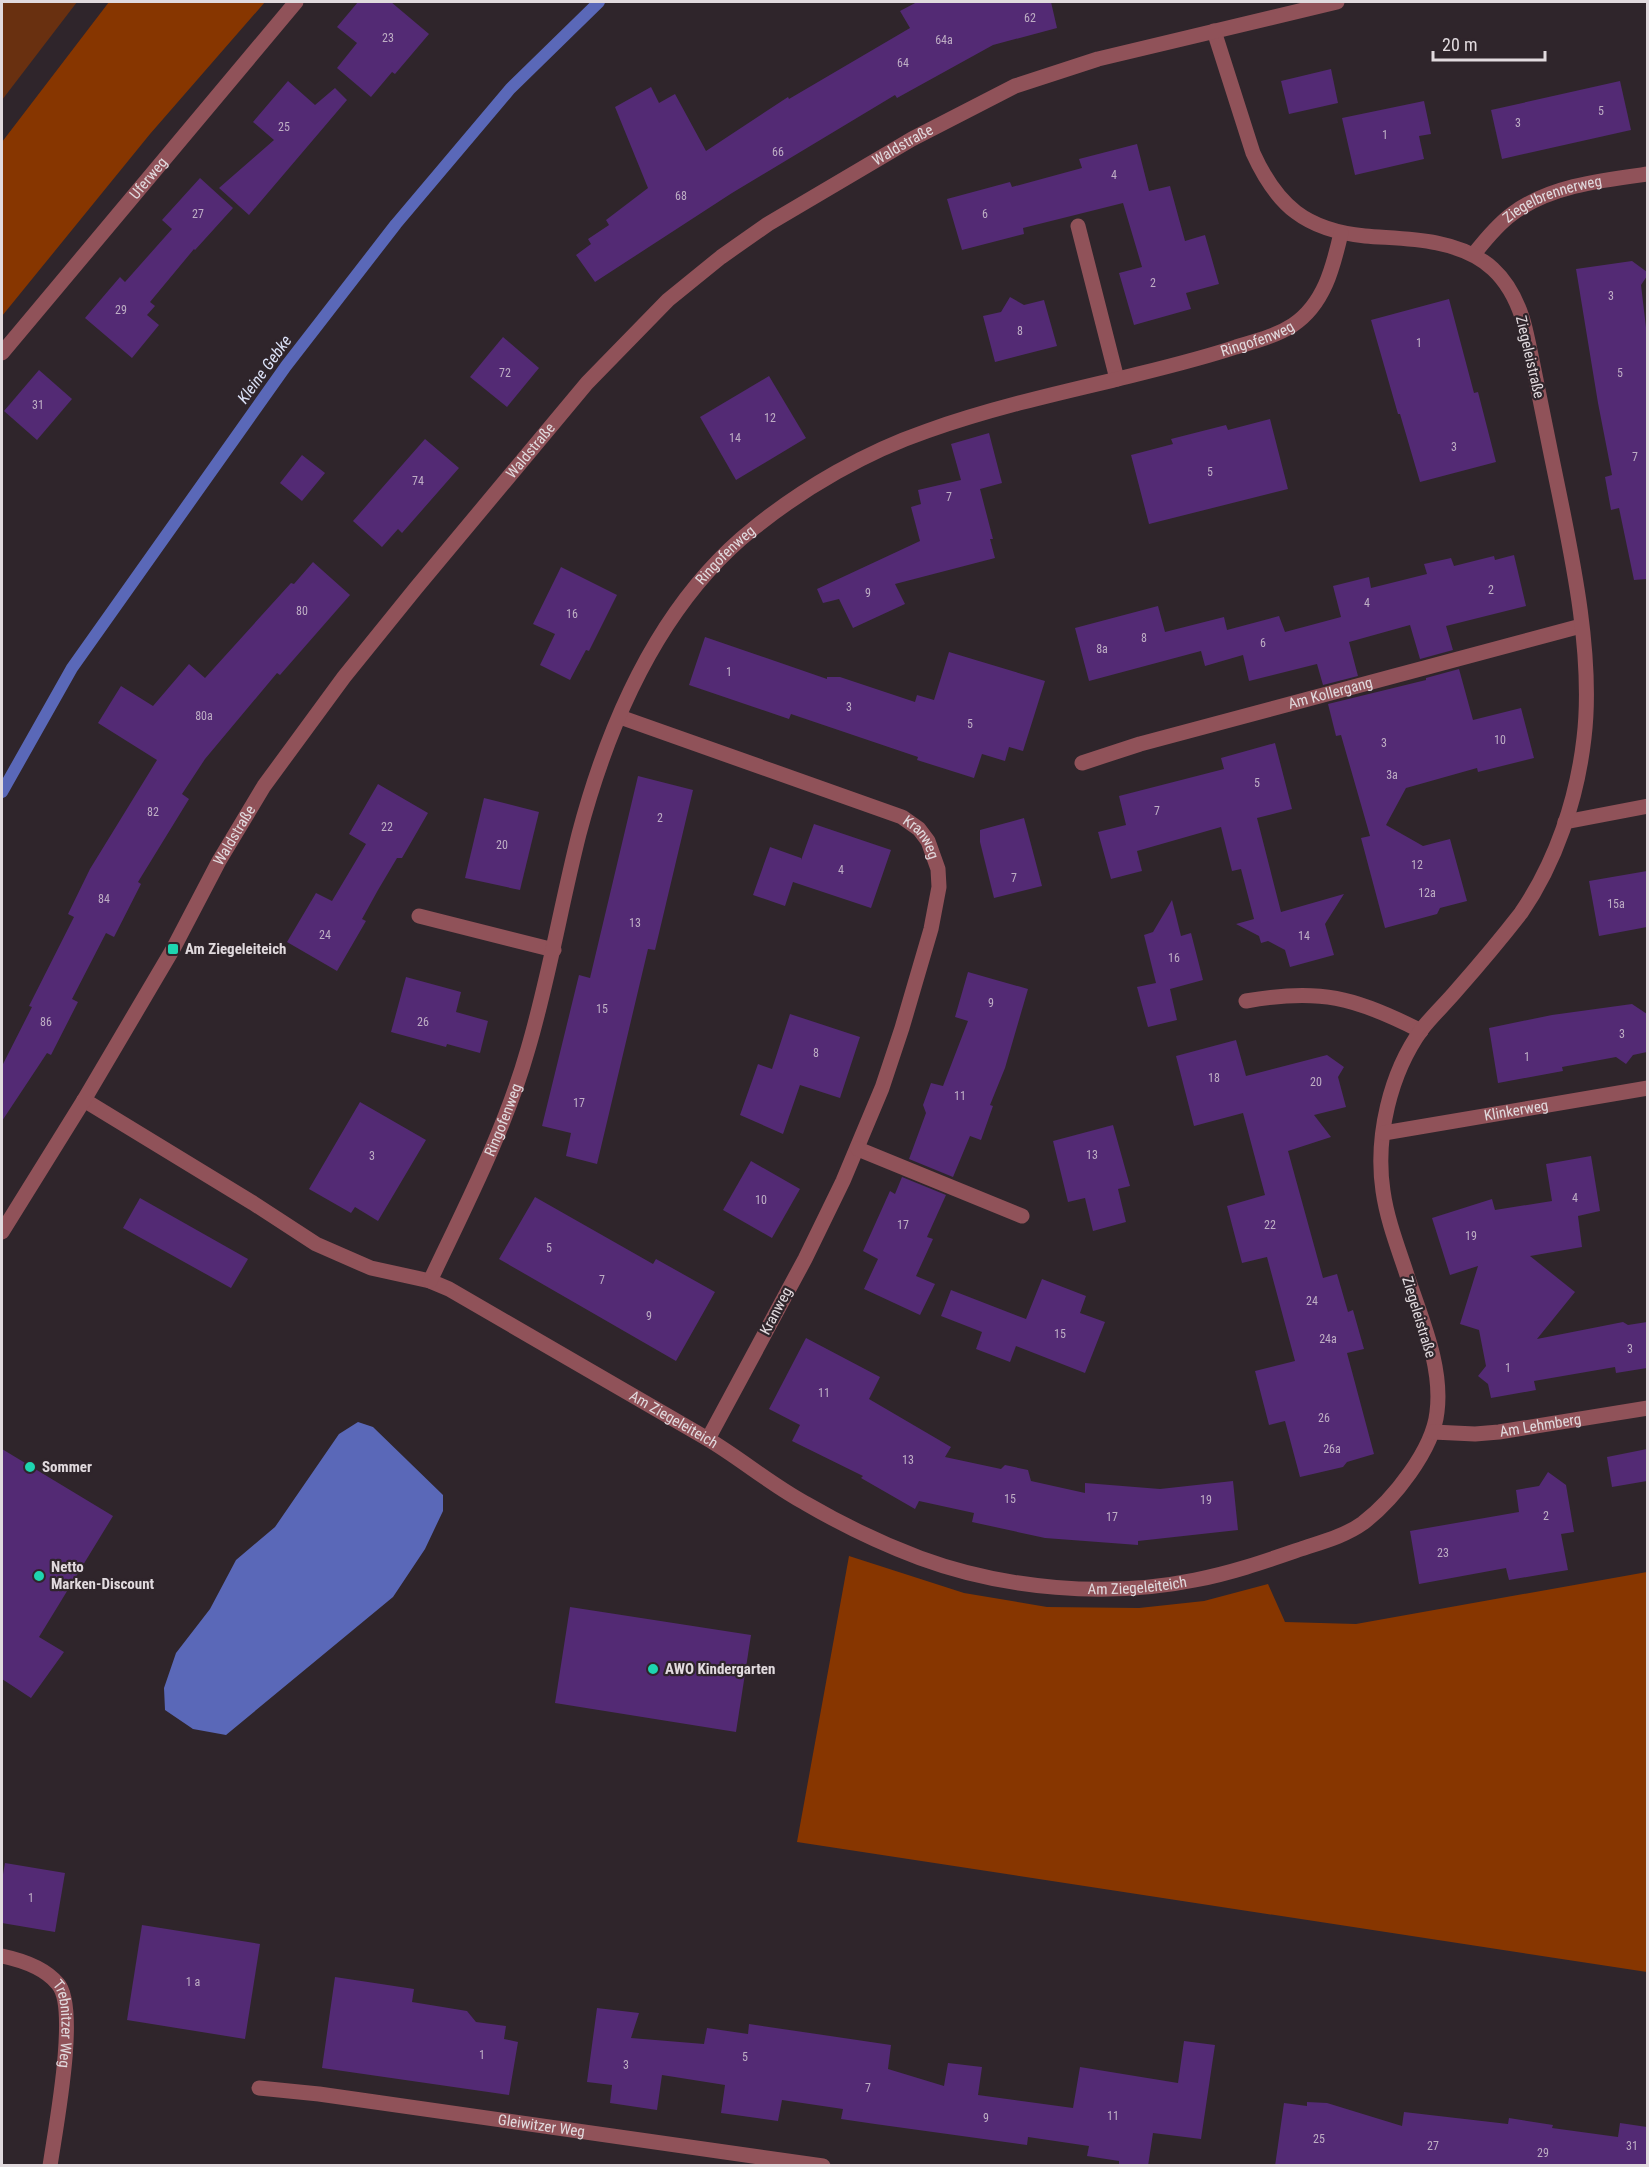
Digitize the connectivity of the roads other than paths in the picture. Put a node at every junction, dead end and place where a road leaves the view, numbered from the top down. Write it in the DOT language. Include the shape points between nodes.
graph roads {
  1 [pos="296,2"];
  2 [pos="1337,2"];
  3 [pos="1214,30"];
  4 [pos="1647,174"];
  5 [pos="1078,225"];
  6 [pos="1341,233"];
  7 [pos="1474,254"];
  8 [pos="2,353"];
  9 [pos="1118,379"];
  10 [pos="1581,626"];
  11 [pos="620,717"];
  12 [pos="1082,763"];
  13 [pos="1647,806"];
  14 [pos="1565,822"];
  15 [pos="419,916"];
  16 [pos="554,950"];
  17 [pos="1246,1001"];
  18 [pos="1421,1031"];
  19 [pos="1647,1088"];
  20 [pos="84,1100"];
  21 [pos="1384,1134"];
  22 [pos="858,1149"];
  23 [pos="1022,1216"];
  24 [pos="2,1232"];
  25 [pos="430,1281"];
  26 [pos="1647,1408"];
  27 [pos="1433,1432"];
  28 [pos="708,1439"];
  29 [pos="1302,1549"];
  30 [pos="2,1956"];
  31 [pos="258,2088"];
  32 [pos="50,2166"];
  33 [pos="823,2166"];
  1 -- 8 [label="street, Uferweg"];
  2 -- 3 [label="street, Waldstraße"];
  3 -- 6 [label="street, Ziegeleistraße" via="1261,171 1280,200 1292,210"];
  3 -- 20 [label="street, Waldstraße" via="1059,70 986,100 768,224 668,300 587,383 344,676 264,786"];
  4 -- 7 [label="street, Ziegelbrennerweg" via="1570,188 1529,202 1498,226"];
  5 -- 9 [label="street"];
  6 -- 7 [label="street, Ziegeleistraße" via="1431,241"];
  6 -- 9 [label="street, Ringofenweg" via="1322,294 1294,324 1275,335 1196,360"];
  7 -- 10 [label="street, Ziegeleistraße" via="1506,283 1523,318"];
  9 -- 11 [label="street, Ringofenweg" via="926,431 852,465 781,508 727,553 676,612 647,656"];
  10 -- 12 [label="street, Am Kollergang"];
  10 -- 14 [label="street, Ziegeleistraße" via="1586,700 1584,738"];
  11 -- 16 [label="street, Ringofenweg" via="580,833"];
  11 -- 22 [label="street, Kranweg" via="880,808 902,817 928,841 939,869 931,929 885,1078"];
  13 -- 14 [label="street"];
  14 -- 18 [label="street, Ziegeleistraße" via="1533,895"];
  15 -- 16 [label="street"];
  16 -- 25 [label="street, Ringofenweg" via="527,1052 497,1136"];
  17 -- 18 [label="street" via="1299,994 1336,998 1389,1014"];
  18 -- 21 [label="street, Ziegeleistraße" via="1396,1077"];
  19 -- 21 [label="street, Klinkerweg"];
  20 -- 24 [label="street, Waldstraße"];
  20 -- 25 [label="street, Am Ziegeleiteich" via="316,1244 371,1268"];
  21 -- 27 [label="street, Ziegeleistraße" via="1382,1186 1387,1212 1434,1366 1437,1413"];
  22 -- 23 [label="street"];
  22 -- 28 [label="street, Kranweg" via="805,1259"];
  25 -- 28 [label="street, Am Ziegeleiteich"];
  26 -- 27 [label="street, Am Lehmberg" via="1499,1432"];
  27 -- 29 [label="street, Ziegeleistraße" via="1412,1468 1371,1515 1351,1530"];
  28 -- 29 [label="street, Am Ziegeleiteich" via="802,1502 885,1544 963,1571 1010,1580 1071,1588 1140,1589 1254,1566"];
  30 -- 32 [label="street, Trebnitzer Weg" via="39,1968 59,1985 65,1997 62,2087"];
  31 -- 33 [label="street, Gleiwitzer Weg"];
}
